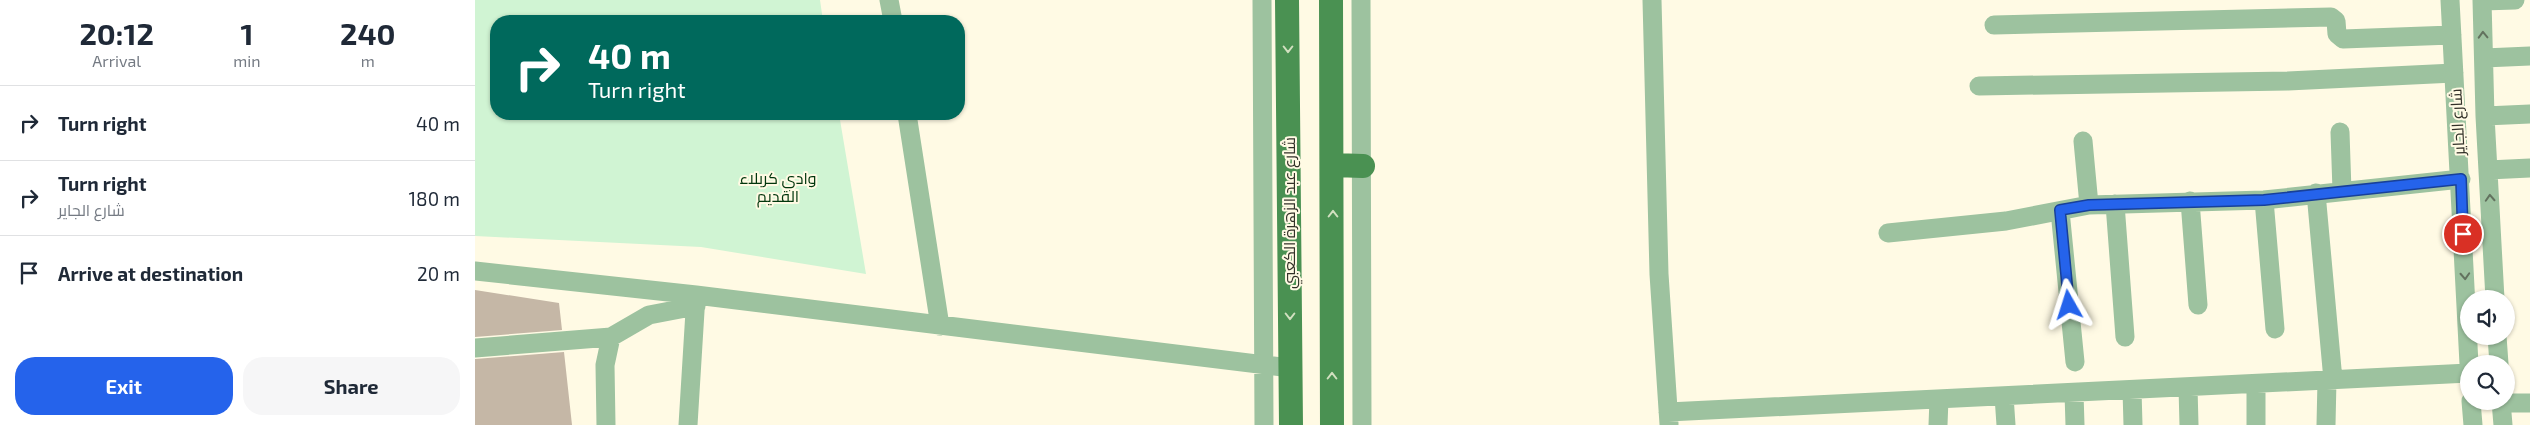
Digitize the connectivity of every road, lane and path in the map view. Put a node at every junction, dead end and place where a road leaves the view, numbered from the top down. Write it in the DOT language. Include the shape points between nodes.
graph roads {
  1 [pos="889,0"];
  2 [pos="1262,0"];
  3 [pos="1287,0"];
  4 [pos="1331,0"];
  5 [pos="1361,0"];
  6 [pos="1652,0"];
  7 [pos="2450,0"];
  8 [pos="2482,0"];
  9 [pos="2515,0"];
  10 [pos="892,15"];
  11 [pos="1994,25"];
  12 [pos="2452,35"];
  13 [pos="2530,56"];
  14 [pos="2484,58"];
  15 [pos="2455,73"];
  16 [pos="1979,86"];
  17 [pos="2530,114"];
  18 [pos="2485,116"];
  19 [pos="908,120"];
  20 [pos="2340,132"];
  21 [pos="2083,141"];
  22 [pos="1333,165"];
  23 [pos="1363,166"];
  24 [pos="2530,168"];
  25 [pos="2488,170"];
  26 [pos="2461,179"];
  27 [pos="2342,191"];
  28 [pos="2316,194"];
  29 [pos="2264,200"];
  30 [pos="2189,201"];
  31 [pos="2115,204"];
  32 [pos="2089,205"];
  33 [pos="2060,210"];
  34 [pos="1887,233"];
  35 [pos="475,272"];
  36 [pos="2495,290"];
  37 [pos="696,300"];
  38 [pos="2198,305"];
  39 [pos="940,326"];
  40 [pos="2275,329"];
  41 [pos="611,337"];
  42 [pos="2125,337"];
  43 [pos="475,348"];
  44 [pos="2469,355"];
  45 [pos="2075,362"];
  46 [pos="1264,365"];
  47 [pos="1291,368"];
  48 [pos="2460,373"];
  49 [pos="2330,380"];
  50 [pos="2256,384"];
  51 [pos="2188,387"];
  52 [pos="2132,390"];
  53 [pos="2074,392"];
  54 [pos="2005,396"];
  55 [pos="1939,399"];
  56 [pos="2515,402"];
  57 [pos="2530,403"];
  58 [pos="2472,410"];
  59 [pos="2502,410"];
  60 [pos="1669,419"];
  61 [pos="606,425"];
  62 [pos="688,425"];
  63 [pos="1264,425"];
  64 [pos="1291,425"];
  65 [pos="1332,425"];
  66 [pos="1362,425"];
  67 [pos="1938,425"];
  68 [pos="2006,425"];
  69 [pos="2075,425"];
  70 [pos="2133,425"];
  71 [pos="2189,425"];
  72 [pos="2256,425"];
  73 [pos="2326,425"];
  74 [pos="2473,425"];
  75 [pos="2503,425"];
  1 -- 10 [label="street"];
  2 -- 46 [label="street"];
  3 -- 47 [label="main road, شارع عبد الزهرة الكعبي, one-way"];
  4 -- 22 [label="main road"];
  5 -- 23 [label="street"];
  6 -- 60 [label="street" via="1659,274"];
  7 -- 12 [label="street, شارع الجاير"];
  8 -- 9 [label="street"];
  14 -- 8 [label="street, شارع الجاير, one-way"];
  11 -- 12 [label="street" via="2331,17 2336,21 2337,34 2343,39"];
  12 -- 15 [label="street, شارع الجاير"];
  13 -- 14 [label="street"];
  14 -- 18 [label="street, شارع الجاير"];
  15 -- 16 [label="street" via="2288,81"];
  15 -- 26 [label="street, شارع الجاير"];
  17 -- 18 [label="street"];
  18 -- 25 [label="street, شارع الجاير"];
  19 -- 39 [label="street"];
  20 -- 27 [label="street"];
  21 -- 32 [label="street"];
  22 -- 23 [label="main road"];
  65 -- 22 [label="main road, one-way"];
  23 -- 66 [label="street"];
  24 -- 25 [label="street"];
  36 -- 25 [label="street, شارع الجاير, one-way"];
  26 -- 27 [label="street"];
  26 -- 44 [label="street, شارع الجاير, one-way"];
  27 -- 28 [label="street"];
  28 -- 29 [label="street"];
  28 -- 49 [label="street"];
  29 -- 30 [label="street"];
  29 -- 40 [label="street"];
  30 -- 31 [label="street"];
  30 -- 38 [label="street"];
  31 -- 32 [label="street"];
  31 -- 42 [label="street"];
  32 -- 33 [label="street"];
  33 -- 34 [label="street" via="2006,221"];
  33 -- 45 [label="street"];
  35 -- 37 [label="street"];
  37 -- 39 [label="street"];
  37 -- 41 [label="street" via="649,315"];
  37 -- 62 [label="street"];
  39 -- 46 [label="street"];
  41 -- 43 [label="street"];
  41 -- 61 [label="street" via="605,365"];
  46 -- 47 [label="street"];
  46 -- 63 [label="street"];
  47 -- 64 [label="main road, شارع عبد الزهرة الكعبي"];
  48 -- 49 [label="street"];
  49 -- 50 [label="street"];
  49 -- 73 [label="street"];
  50 -- 51 [label="street"];
  50 -- 72 [label="street"];
  51 -- 52 [label="street"];
  51 -- 71 [label="street"];
  52 -- 53 [label="street"];
  52 -- 70 [label="street"];
  53 -- 54 [label="street"];
  53 -- 69 [label="street"];
  54 -- 55 [label="street"];
  54 -- 68 [label="street"];
  55 -- 60 [label="street"];
  55 -- 67 [label="street"];
  56 -- 57 [label="street"];
  58 -- 74 [label="street"];
  59 -- 75 [label="street"];
}
